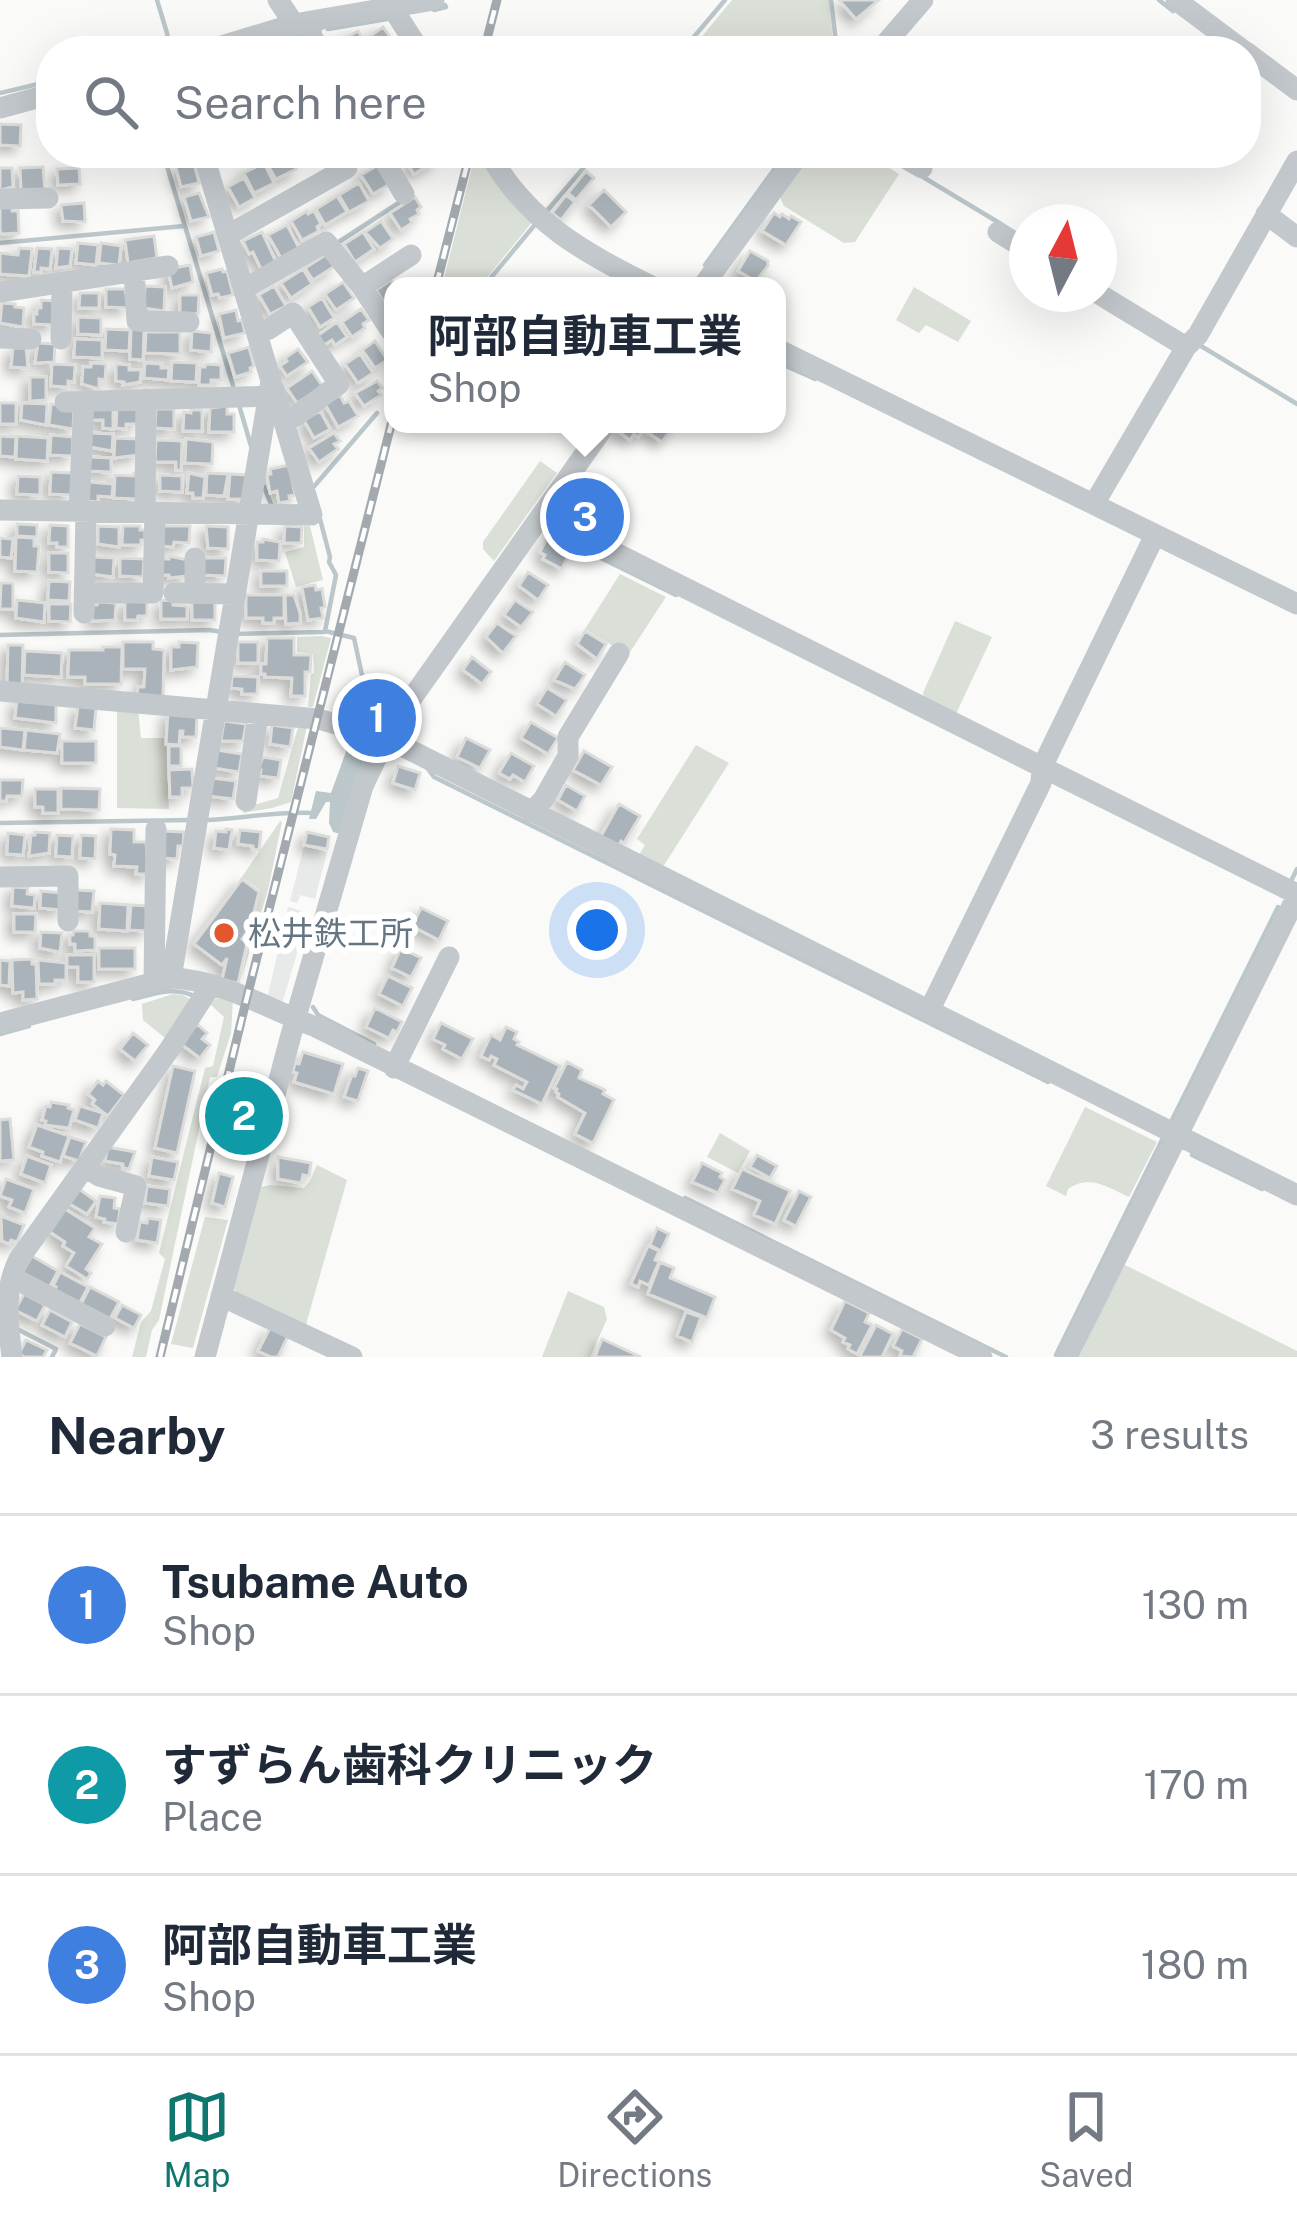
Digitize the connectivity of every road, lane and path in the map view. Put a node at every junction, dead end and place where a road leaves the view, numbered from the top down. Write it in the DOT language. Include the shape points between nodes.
graph roads {
  1 [pos="278,0"];
  2 [pos="434,0"];
  3 [pos="923,0"];
  4 [pos="1176,0"];
  5 [pos="396,14"];
  6 [pos="309,32"];
  7 [pos="410,36"];
  8 [pos="892,36"];
  9 [pos="1224,36"];
  10 [pos="1261,64"];
  11 [pos="1297,90"];
  12 [pos="36,98"];
  13 [pos="0,108"];
  14 [pos="1297,161"];
  15 [pos="208,168"];
  16 [pos="347,168"];
  17 [pos="389,168"];
  18 [pos="497,168"];
  19 [pos="789,168"];
  20 [pos="404,194"];
  21 [pos="48,198"];
  22 [pos="0,200"];
  23 [pos="1266,214"];
  24 [pos="998,232"];
  25 [pos="233,233"];
  26 [pos="1297,237"];
  27 [pos="1009,239"];
  28 [pos="411,255"];
  29 [pos="167,266"];
  30 [pos="134,271"];
  31 [pos="633,277"];
  32 [pos="710,277"];
  33 [pos="62,283"];
  34 [pos="249,286"];
  35 [pos="362,287"];
  36 [pos="0,292"];
  37 [pos="1117,303"];
  38 [pos="384,320"];
  39 [pos="189,322"];
  40 [pos="262,331"];
  41 [pos="0,338"];
  42 [pos="32,339"];
  43 [pos="61,339"];
  44 [pos="1190,342"];
  45 [pos="786,353"];
  46 [pos="270,388"];
  47 [pos="146,399"];
  48 [pos="289,419"];
  49 [pos="600,433"];
  50 [pos="1094,504"];
  51 [pos="0,510"];
  52 [pos="84,515"];
  53 [pos="542,516"];
  54 [pos="152,517"];
  55 [pos="259,517"];
  56 [pos="1152,541"];
  57 [pos="196,558"];
  58 [pos="236,593"];
  59 [pos="1297,604"];
  60 [pos="619,653"];
  61 [pos="0,691"];
  62 [pos="214,711"];
  63 [pos="258,714"];
  64 [pos="386,738"];
  65 [pos="1042,774"];
  66 [pos="246,801"];
  67 [pos="531,812"];
  68 [pos="156,829"];
  69 [pos="0,877"];
  70 [pos="1292,892"];
  71 [pos="68,921"];
  72 [pos="449,957"];
  73 [pos="162,980"];
  74 [pos="212,985"];
  75 [pos="929,1011"];
  76 [pos="296,1019"];
  77 [pos="0,1023"];
  78 [pos="398,1061"];
  79 [pos="1171,1133"];
  80 [pos="85,1167"];
  81 [pos="1297,1195"];
  82 [pos="126,1232"];
  83 [pos="11,1277"];
  84 [pos="221,1296"];
  85 [pos="105,1326"];
  86 [pos="12,1357"];
  87 [pos="205,1357"];
  88 [pos="352,1357"];
  89 [pos="982,1357"];
  90 [pos="1067,1357"];
  1 -- 6 [label="street"];
  2 -- 5 [label="street"];
  3 -- 8 [label="street"];
  4 -- 9 [label="street"];
  5 -- 6 [label="street"];
  5 -- 7 [label="street"];
  10 -- 11 [label="street"];
  12 -- 13 [label="street"];
  14 -- 23 [label="street"];
  15 -- 25 [label="street"];
  16 -- 25 [label="street"];
  17 -- 20 [label="street"];
  18 -- 31 [label="street" via="540,219"];
  19 -- 32 [label="street"];
  21 -- 22 [label="street"];
  23 -- 26 [label="street"];
  23 -- 44 [label="street"];
  24 -- 27 [label="street"];
  25 -- 34 [label="street"];
  28 -- 35 [label="street"];
  29 -- 30 [label="street"];
  30 -- 33 [label="street"];
  30 -- 39 [label="street" via="137,321"];
  33 -- 36 [label="street"];
  33 -- 43 [label="street"];
  34 -- 35 [label="street" via="326,242"];
  34 -- 40 [label="street"];
  35 -- 38 [label="street"];
  37 -- 44 [label="street"];
  40 -- 46 [label="street"];
  40 -- 48 [label="street" via="292,313 339,384"];
  41 -- 42 [label="street"];
  44 -- 50 [label="street"];
  45 -- 50 [label="street"];
  46 -- 47 [label="street"];
  46 -- 48 [label="street"];
  46 -- 55 [label="street"];
  47 -- 52 [label="street" via="74,401"];
  47 -- 54 [label="street"];
  48 -- 55 [label="street" via="312,515"];
  49 -- 53 [label="street"];
  50 -- 56 [label="street"];
  51 -- 52 [label="street"];
  52 -- 54 [label="street"];
  52 -- 54 [label="street" via="84,603 153,593"];
  53 -- 64 [label="street"];
  53 -- 65 [label="street"];
  54 -- 55 [label="street"];
  55 -- 58 [label="street"];
  56 -- 59 [label="street"];
  56 -- 65 [label="street"];
  57 -- 58 [label="street" via="184,593"];
  58 -- 62 [label="street"];
  60 -- 67 [label="street"];
  61 -- 62 [label="street"];
  62 -- 63 [label="street"];
  62 -- 73 [label="street"];
  63 -- 64 [label="street"];
  63 -- 66 [label="street"];
  64 -- 67 [label="street"];
  64 -- 76 [label="street" via="363,786"];
  65 -- 70 [label="street"];
  65 -- 75 [label="street"];
  67 -- 75 [label="street"];
  68 -- 73 [label="street"];
  69 -- 71 [label="street" via="68,876"];
  70 -- 79 [label="street"];
  72 -- 78 [label="street"];
  73 -- 74 [label="street"];
  73 -- 77 [label="street"];
  74 -- 76 [label="street"];
  74 -- 80 [label="street"];
  75 -- 79 [label="street"];
  76 -- 78 [label="street"];
  76 -- 84 [label="street"];
  78 -- 89 [label="street"];
  79 -- 81 [label="street"];
  79 -- 90 [label="street"];
  80 -- 82 [label="street" via="136,1186"];
  80 -- 83 [label="street"];
  83 -- 85 [label="street"];
  83 -- 86 [label="street"];
  84 -- 87 [label="street"];
  84 -- 88 [label="street"];
}
